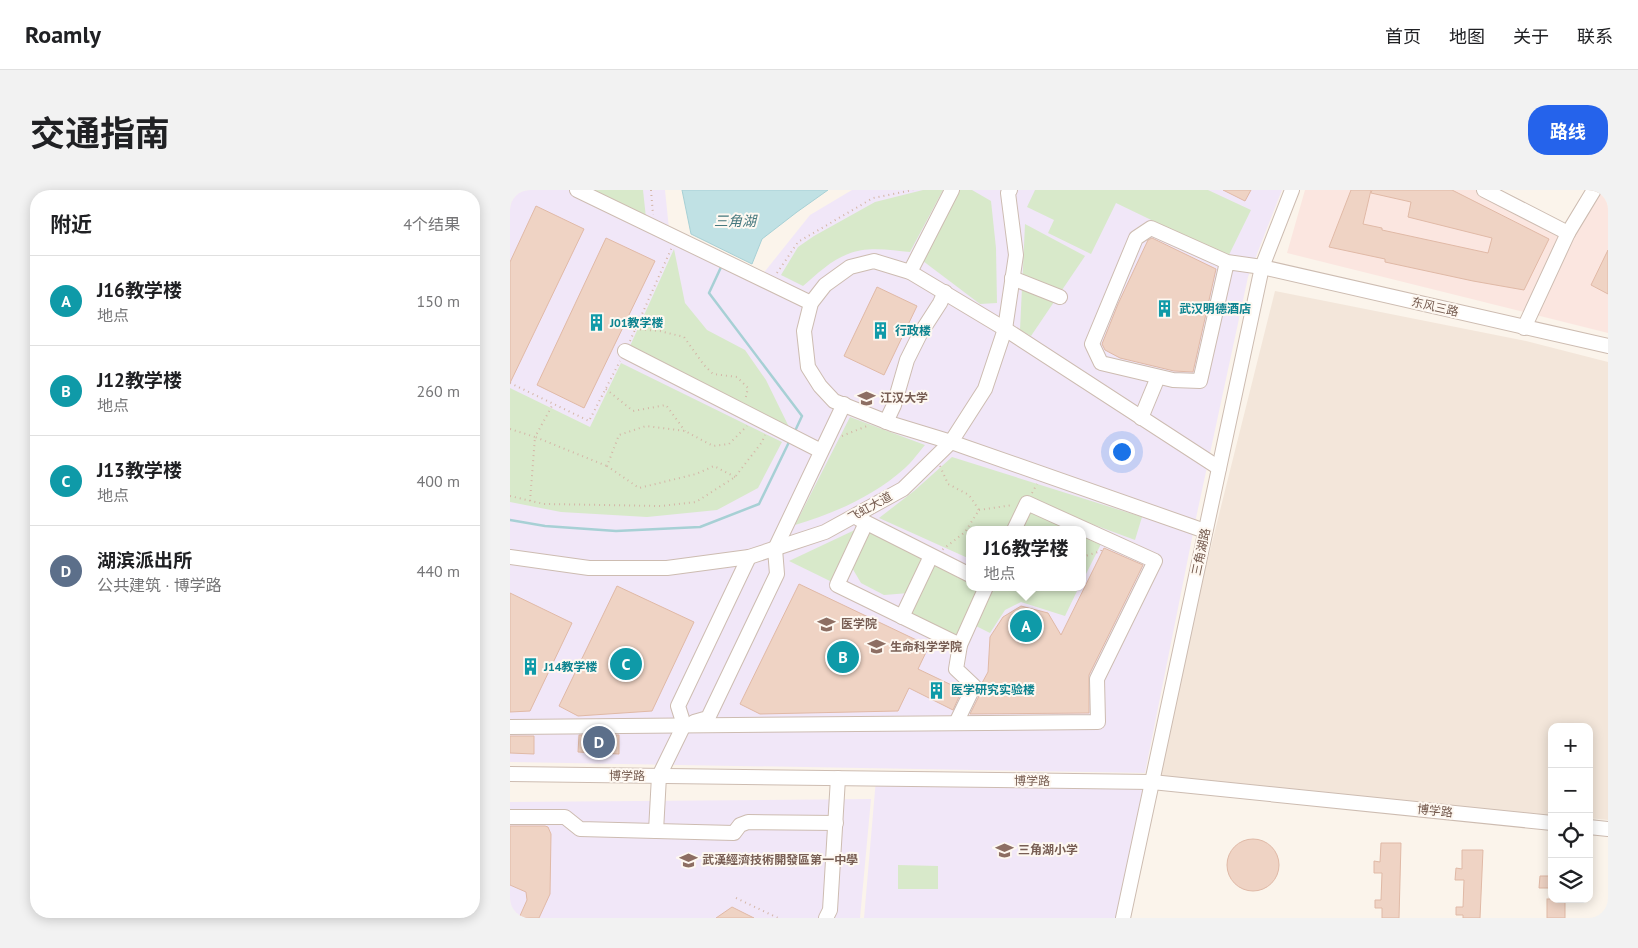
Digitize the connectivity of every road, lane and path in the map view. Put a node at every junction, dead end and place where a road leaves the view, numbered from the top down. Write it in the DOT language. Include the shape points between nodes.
graph roads {
  1 [pos="577,190"];
  2 [pos="651,190"];
  3 [pos="913,190"];
  4 [pos="952,190"];
  5 [pos="1292,190"];
  6 [pos="1594,190"];
  7 [pos="1007,191"];
  8 [pos="1488,191"];
  9 [pos="655,228"];
  10 [pos="1568,233"];
  11 [pos="676,238"];
  12 [pos="1227,262"];
  13 [pos="1262,267"];
  14 [pos="910,272"];
  15 [pos="1012,278"];
  16 [pos="771,284"];
  17 [pos="945,292"];
  18 [pos="1060,297"];
  19 [pos="811,304"];
  20 [pos="1524,328"];
  21 [pos="635,329"];
  22 [pos="1005,330"];
  23 [pos="1608,346"];
  24 [pos="626,350"];
  25 [pos="1158,377"];
  26 [pos="510,383"];
  27 [pos="606,388"];
  28 [pos="553,404"];
  29 [pos="844,404"];
  30 [pos="741,410"];
  31 [pos="754,417"];
  32 [pos="1142,418"];
  33 [pos="884,421"];
  34 [pos="770,425"];
  35 [pos="510,428"];
  36 [pos="685,431"];
  37 [pos="842,436"];
  38 [pos="535,437"];
  39 [pos="951,442"];
  40 [pos="821,451"];
  41 [pos="933,460"];
  42 [pos="607,466"];
  43 [pos="1219,468"];
  44 [pos="735,477"];
  45 [pos="510,496"];
  46 [pos="530,501"];
  47 [pos="854,516"];
  48 [pos="866,523"];
  49 [pos="969,526"];
  50 [pos="1016,526"];
  51 [pos="1078,526"];
  52 [pos="966,530"];
  53 [pos="1086,530"];
  54 [pos="1205,531"];
  55 [pos="1107,539"];
  56 [pos="775,549"];
  57 [pos="510,556"];
  58 [pos="932,556"];
  59 [pos="1086,556"];
  60 [pos="749,557"];
  61 [pos="966,574"];
  62 [pos="984,591"];
  63 [pos="902,617"];
  64 [pos="960,645"];
  65 [pos="956,723"];
  66 [pos="684,726"];
  67 [pos="510,727"];
  68 [pos="510,774"];
  69 [pos="659,776"];
  70 [pos="838,778"];
  71 [pos="1152,782"];
  72 [pos="510,817"];
  73 [pos="836,823"];
  74 [pos="1548,823"];
  75 [pos="1593,827"];
  76 [pos="1608,829"];
  77 [pos="656,831"];
  78 [pos="736,898"];
  79 [pos="778,918"];
  80 [pos="826,918"];
  81 [pos="1123,918"];
  1 -- 9 [label="street"];
  2 -- 9 [label="path"];
  3 -- 16 [label="path" via="873,198 798,242"];
  4 -- 14 [label="street"];
  5 -- 13 [label="street, 三角湖路"];
  6 -- 10 [label="street"];
  7 -- 15 [label="street, 飞虹大道" via="1016,255"];
  8 -- 10 [label="street"];
  9 -- 11 [label="street"];
  10 -- 20 [label="street"];
  11 -- 16 [label="street"];
  11 -- 21 [label="path"];
  12 -- 13 [label="street, 东风三路"];
  12 -- 25 [label="street" via="1200,381"];
  12 -- 25 [label="street, 东风三路" via="1151,228 1136,238 1092,344 1100,363"];
  13 -- 20 [label="street, 东风三路"];
  13 -- 43 [label="street, 三角湖路"];
  14 -- 17 [label="street"];
  14 -- 19 [label="street" via="874,261 850,267 825,285"];
  15 -- 18 [label="street"];
  15 -- 22 [label="street, 飞虹大道"];
  16 -- 19 [label="street"];
  17 -- 22 [label="street"];
  17 -- 33 [label="street" via="907,360 894,405"];
  19 -- 29 [label="street" via="804,331 808,367 834,401"];
  20 -- 23 [label="street, 东风三路"];
  21 -- 24 [label="path"];
  21 -- 30 [label="path" via="684,337 713,374 737,377 748,388"];
  22 -- 32 [label="street"];
  22 -- 39 [label="street, 飞虹大道" via="985,389"];
  24 -- 27 [label="path"];
  24 -- 30 [label="street"];
  25 -- 32 [label="street"];
  26 -- 28 [label="path"];
  27 -- 28 [label="path" via="588,421"];
  27 -- 36 [label="path" via="633,411 666,406"];
  28 -- 38 [label="path"];
  29 -- 33 [label="street"];
  29 -- 40 [label="street"];
  30 -- 31 [label="street"];
  31 -- 34 [label="street"];
  31 -- 36 [label="path" via="729,444 713,446"];
  32 -- 43 [label="street"];
  33 -- 37 [label="path"];
  33 -- 39 [label="street"];
  34 -- 40 [label="street"];
  34 -- 44 [label="path" via="762,442"];
  35 -- 38 [label="path"];
  36 -- 42 [label="path" via="646,426 619,435"];
  38 -- 42 [label="path"];
  38 -- 46 [label="path"];
  39 -- 41 [label="street, 飞虹大道"];
  39 -- 54 [label="street"];
  40 -- 56 [label="street"];
  41 -- 47 [label="street, 飞虹大道" via="903,489"];
  41 -- 49 [label="path" via="942,468 948,484 969,495 979,510"];
  42 -- 44 [label="path" via="639,488 696,474 714,466"];
  43 -- 54 [label="street, 三角湖路"];
  44 -- 46 [label="path" via="696,502 661,506"];
  45 -- 46 [label="path"];
  47 -- 48 [label="street"];
  47 -- 56 [label="street, 飞虹大道" via="825,532"];
  48 -- 58 [label="street"];
  48 -- 63 [label="street" via="837,585"];
  50 -- 51 [label="street" via="1027,503"];
  52 -- 58 [label="path"];
  53 -- 55 [label="street"];
  54 -- 71 [label="street, 三角湖路"];
  55 -- 59 [label="path" via="1101,551"];
  55 -- 65 [label="street" via="1155,562 1097,679 1098,722"];
  56 -- 60 [label="street, 飞虹大道"];
  56 -- 66 [label="street" via="777,574 708,718"];
  57 -- 60 [label="street, 飞虹大道" via="589,568 667,568"];
  58 -- 61 [label="street"];
  58 -- 63 [label="street"];
  60 -- 66 [label="street" via="678,706"];
  62 -- 64 [label="street"];
  63 -- 64 [label="street"];
  64 -- 65 [label="street" via="956,669 974,686"];
  65 -- 66 [label="street"];
  66 -- 67 [label="street"];
  66 -- 69 [label="street"];
  68 -- 69 [label="street, 博学路"];
  69 -- 70 [label="street, 博学路"];
  69 -- 77 [label="street"];
  70 -- 71 [label="street, 博学路"];
  70 -- 73 [label="street"];
  71 -- 74 [label="street, 博学路"];
  71 -- 81 [label="street, 三角湖路"];
  72 -- 77 [label="street" via="564,817 580,829"];
  73 -- 77 [label="street" via="748,822 740,825 734,833"];
  73 -- 80 [label="street" via="830,910"];
  75 -- 76 [label="street"];
  78 -- 79 [label="path"];
}
